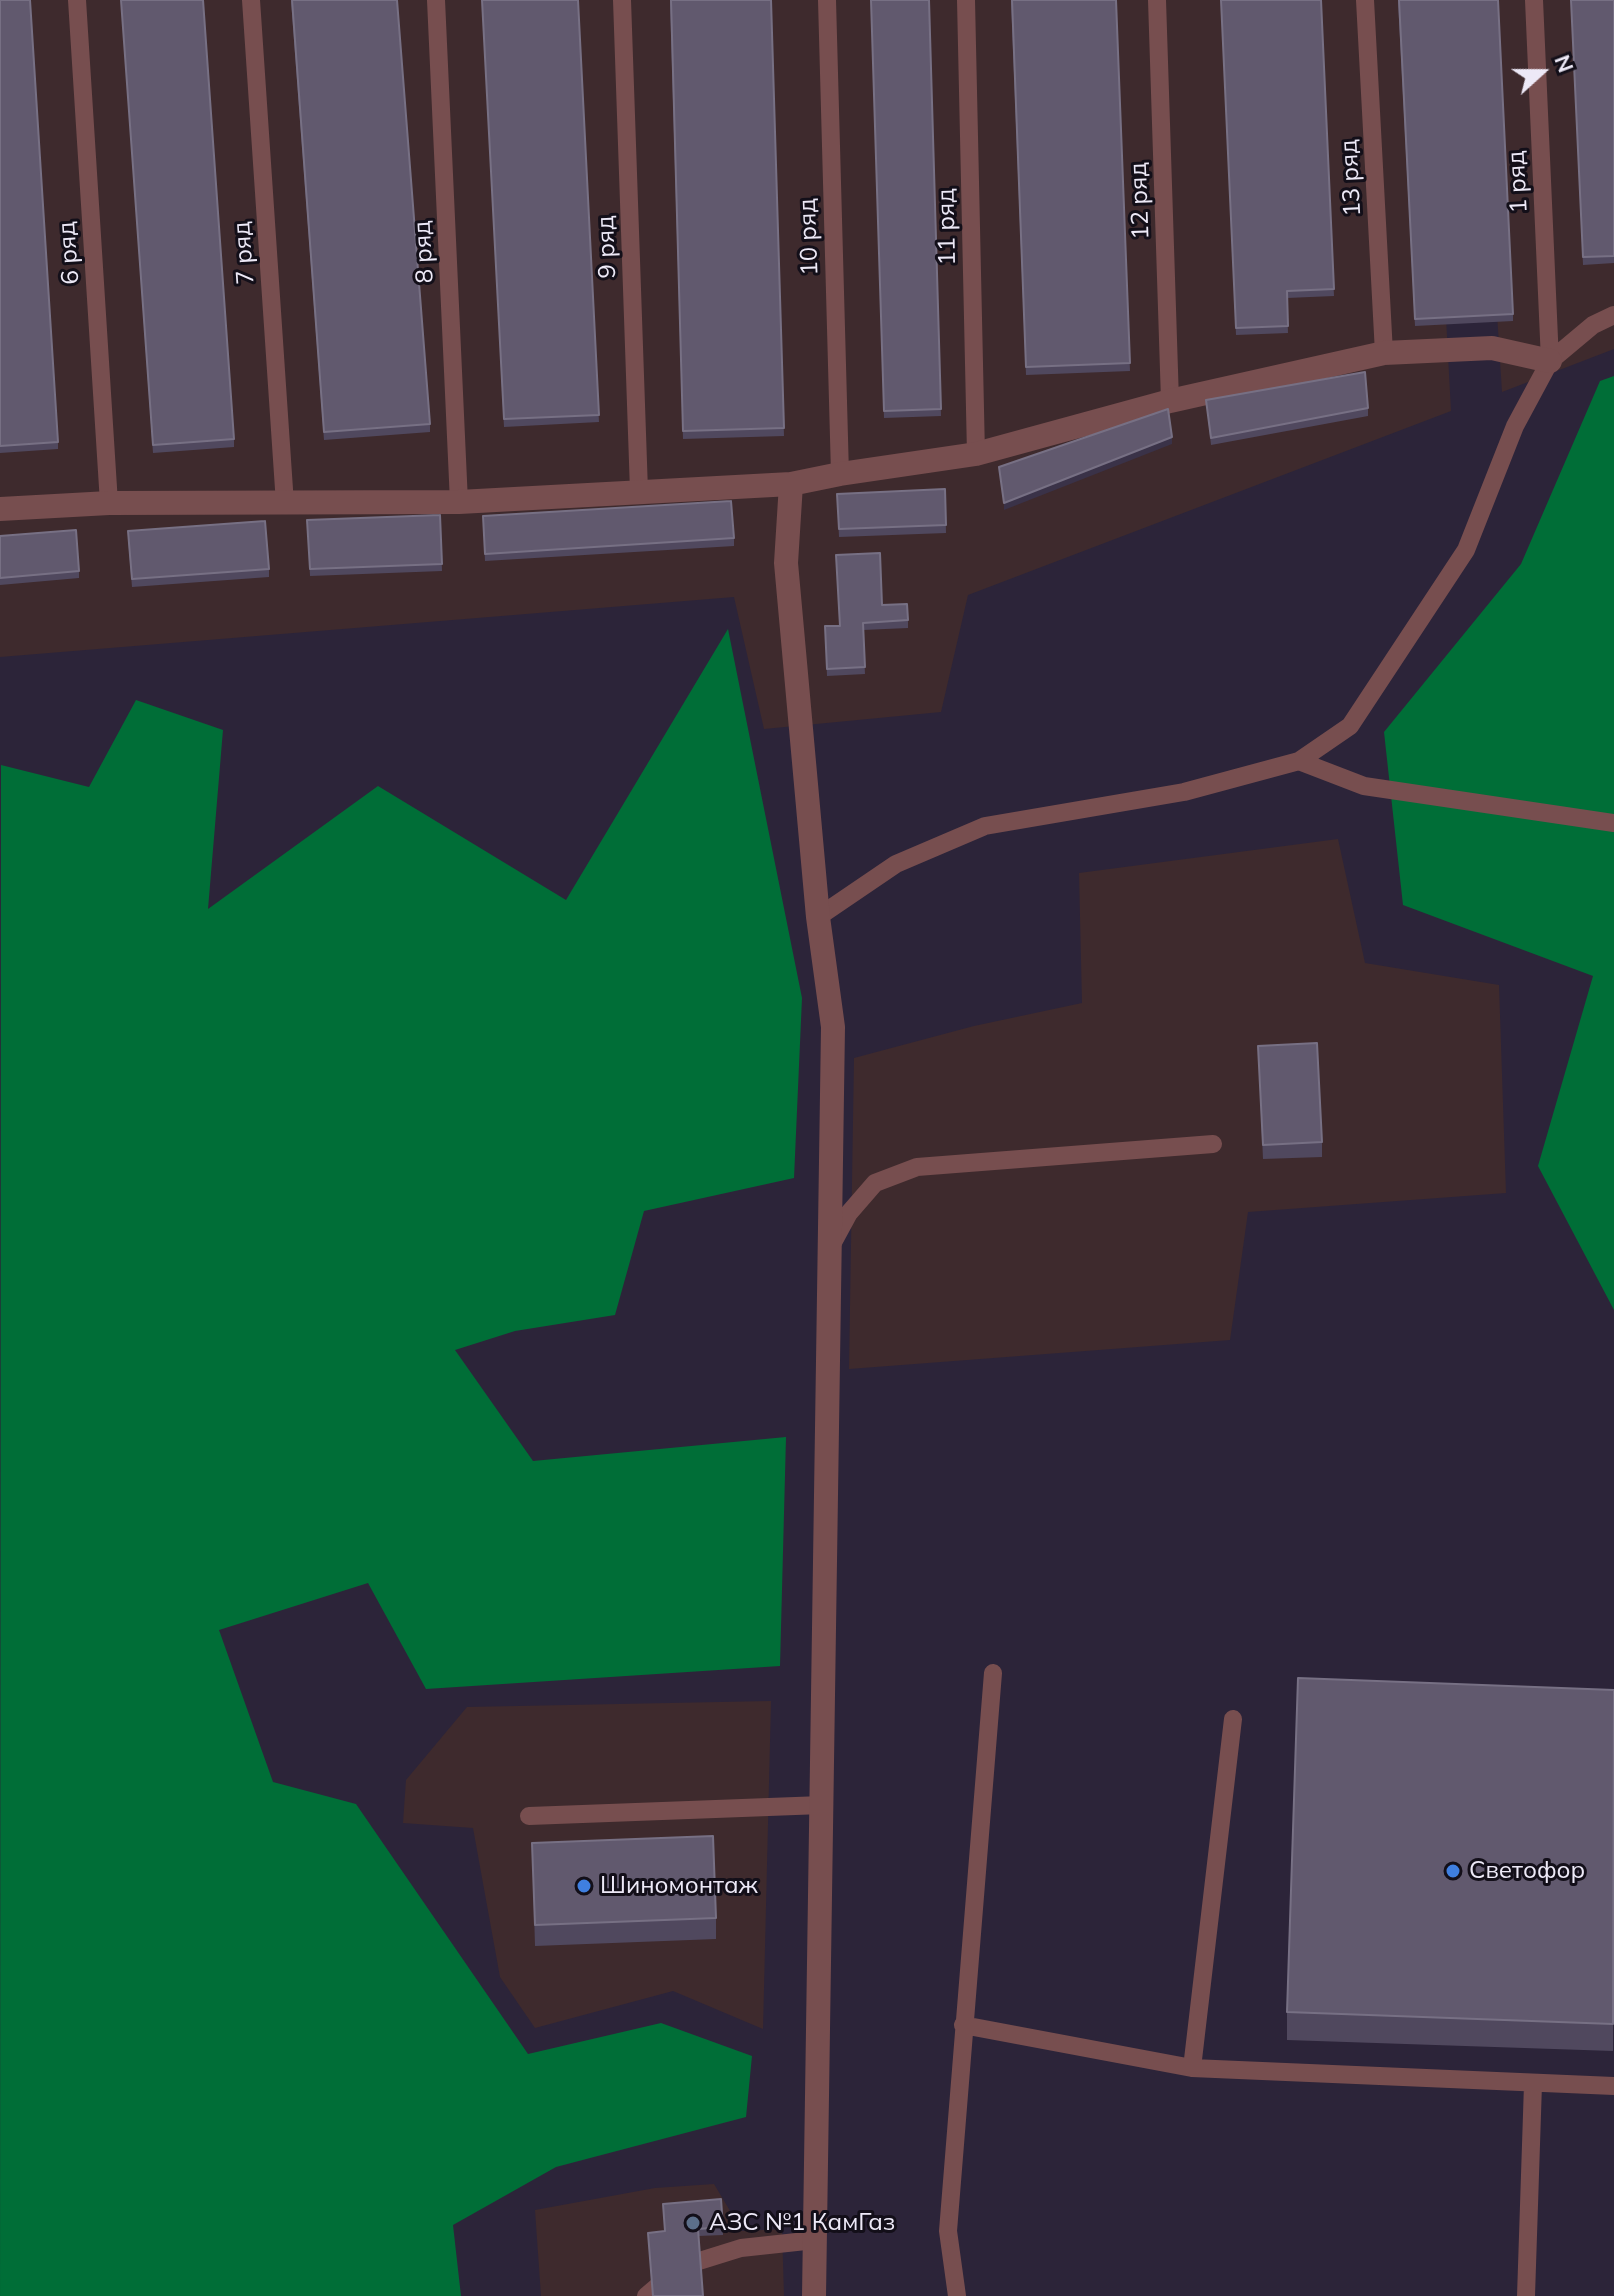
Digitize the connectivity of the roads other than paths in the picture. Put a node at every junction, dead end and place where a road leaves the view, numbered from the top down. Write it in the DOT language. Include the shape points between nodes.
graph roads {
  1 [pos="77,0"];
  2 [pos="251,0"];
  3 [pos="436,0"];
  4 [pos="622,0"];
  5 [pos="827,0"];
  6 [pos="966,0"];
  7 [pos="1157,0"];
  8 [pos="1365,0"];
  9 [pos="1534,0"];
  10 [pos="1614,315"];
  11 [pos="1384,353"];
  12 [pos="1550,361"];
  13 [pos="1170,401"];
  14 [pos="976,454"];
  15 [pos="840,474"];
  16 [pos="791,484"];
  17 [pos="639,491"];
  18 [pos="459,502"];
  19 [pos="109,503"];
  20 [pos="285,504"];
  21 [pos="0,509"];
  22 [pos="1299,761"];
  23 [pos="1614,823"];
  24 [pos="818,917"];
  25 [pos="1213,1144"];
  26 [pos="830,1249"];
  27 [pos="993,1673"];
  28 [pos="1233,1719"];
  29 [pos="822,1805"];
  30 [pos="529,1816"];
  31 [pos="963,2025"];
  32 [pos="1192,2068"];
  33 [pos="1533,2084"];
  34 [pos="1614,2086"];
  35 [pos="815,2240"];
  36 [pos="646,2296"];
  37 [pos="814,2296"];
  38 [pos="957,2296"];
  39 [pos="1526,2296"];
  1 -- 19 [label="lane, 6 ряд"];
  2 -- 20 [label="lane, 7 ряд"];
  3 -- 18 [label="lane, 8 ряд"];
  4 -- 17 [label="lane, 9 ряд"];
  5 -- 15 [label="lane, 10 ряд"];
  6 -- 14 [label="lane, 11 ряд"];
  7 -- 13 [label="lane, 12 ряд"];
  8 -- 11 [label="lane, 13 ряд"];
  9 -- 12 [label="lane, 1 ряд"];
  10 -- 12 [label="lane" via="1593,325"];
  11 -- 12 [label="street" via="1492,348"];
  11 -- 13 [label="street"];
  12 -- 22 [label="lane" via="1515,426 1466,550 1350,726"];
  13 -- 14 [label="street"];
  14 -- 15 [label="street"];
  15 -- 16 [label="street"];
  16 -- 17 [label="street"];
  16 -- 24 [label="street" via="786,563"];
  17 -- 18 [label="street"];
  18 -- 20 [label="street"];
  19 -- 20 [label="street"];
  19 -- 21 [label="street"];
  22 -- 23 [label="lane" via="1364,786"];
  22 -- 24 [label="lane" via="1184,792 985,826 896,864"];
  24 -- 26 [label="street" via="833,1027"];
  25 -- 26 [label="lane" via="917,1167 875,1183 849,1213"];
  26 -- 29 [label="street"];
  27 -- 31 [label="lane"];
  28 -- 32 [label="lane"];
  29 -- 30 [label="lane"];
  29 -- 35 [label="street"];
  31 -- 32 [label="lane"];
  31 -- 38 [label="lane" via="948,2231"];
  32 -- 33 [label="lane"];
  33 -- 34 [label="lane"];
  33 -- 39 [label="lane"];
  35 -- 36 [label="lane" via="741,2248 680,2267"];
  35 -- 37 [label="street"];
}
